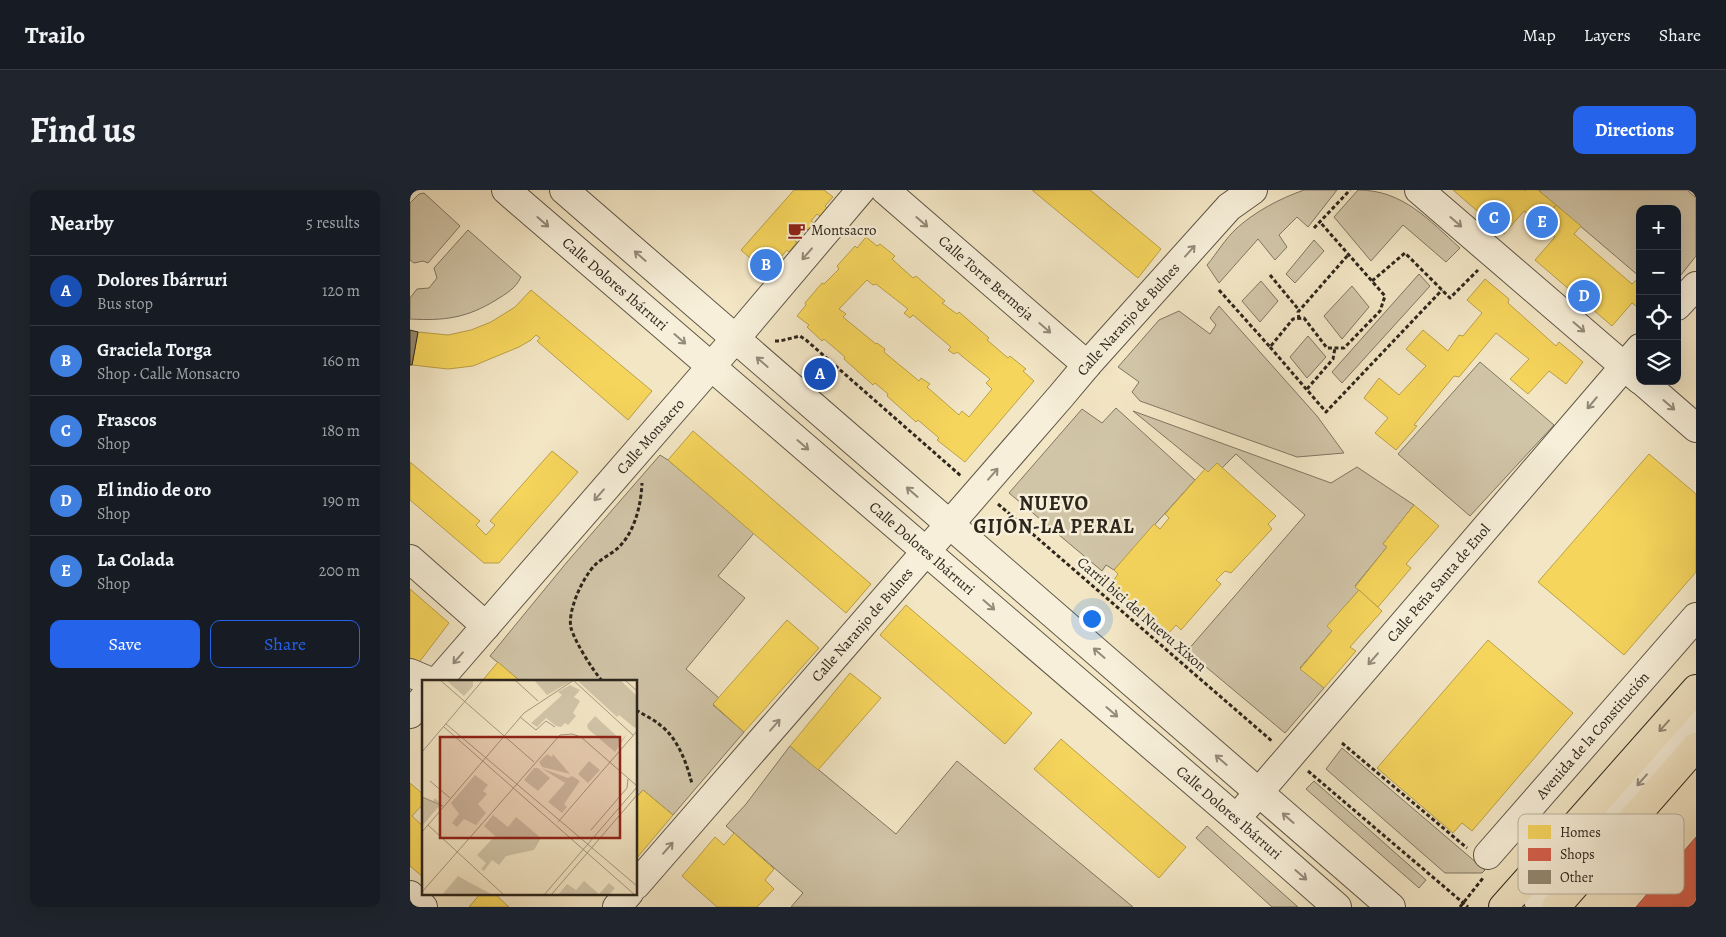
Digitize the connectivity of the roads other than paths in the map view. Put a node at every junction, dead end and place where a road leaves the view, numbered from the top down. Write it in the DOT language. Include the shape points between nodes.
graph roads {
  1 [pos="506,190"];
  2 [pos="564,190"];
  3 [pos="861,190"];
  4 [pos="885,190"];
  5 [pos="1253,190"];
  6 [pos="1419,190"];
  7 [pos="1696,286"];
  8 [pos="1681,302"];
  9 [pos="743,329"];
  10 [pos="1087,365"];
  11 [pos="712,366"];
  12 [pos="1636,369"];
  13 [pos="1652,385"];
  14 [pos="1696,428"];
  15 [pos="949,524"];
  16 [pos="926,551"];
  17 [pos="410,560"];
  18 [pos="1696,617"];
  19 [pos="486,626"];
  20 [pos="410,673"];
  21 [pos="427,680"];
  22 [pos="439,680"];
  23 [pos="1696,689"];
  24 [pos="422,700"];
  25 [pos="410,714"];
  26 [pos="1696,716"];
  27 [pos="1696,747"];
  28 [pos="1258,792"];
  29 [pos="1585,814"];
  30 [pos="1618,814"];
  31 [pos="1632,814"];
  32 [pos="1236,819"];
  33 [pos="1479,853"];
  34 [pos="638,883"];
  35 [pos="1518,890"];
  36 [pos="628,894"];
  37 [pos="410,895"];
  38 [pos="423,907"];
  39 [pos="617,907"];
  40 [pos="1337,907"];
  41 [pos="1391,907"];
  42 [pos="1503,907"];
  1 -- 11 [label="street, Calle Dolores Ibárruri, one-way"];
  9 -- 2 [label="street, one-way"];
  3 -- 9 [label="street, Calle Monsacro, one-way"];
  4 -- 10 [label="street, Calle Torre Bermeja, one-way"];
  10 -- 5 [label="street, Calle Naranjo de Bulnes, one-way" via="1229,207"];
  6 -- 12 [label="street, one-way"];
  7 -- 8 [label="street"];
  9 -- 11 [label="street, Calle Monsacro"];
  15 -- 9 [label="street, one-way"];
  15 -- 10 [label="street, Calle Naranjo de Bulnes, one-way"];
  11 -- 16 [label="street, Calle Dolores Ibárruri, one-way"];
  11 -- 19 [label="street, Calle Monsacro, one-way"];
  12 -- 28 [label="street, Calle Peña Santa de Enol, one-way" via="1606,386"];
  13 -- 14 [label="street, one-way"];
  15 -- 16 [label="street, Calle Naranjo de Bulnes"];
  28 -- 15 [label="street, one-way"];
  16 -- 32 [label="street, Calle Dolores Ibárruri, one-way"];
  34 -- 16 [label="street, Calle Naranjo de Bulnes, one-way"];
  17 -- 19 [label="street"];
  18 -- 33 [label="street, Avenida de la Constitución"];
  19 -- 22 [label="street, Calle Monsacro, one-way"];
  20 -- 21 [label="street"];
  23 -- 29 [label="main road, one-way"];
  24 -- 25 [label="street"];
  26 -- 30 [label="street, one-way"];
  27 -- 31 [label="main road"];
  28 -- 32 [label="street, Calle Peña Santa de Enol"];
  41 -- 28 [label="street, one-way"];
  32 -- 40 [label="street, Calle Dolores Ibárruri, one-way"];
  35 -- 42 [label="main road, one-way"];
  36 -- 39 [label="street"];
  37 -- 38 [label="street"];
}
